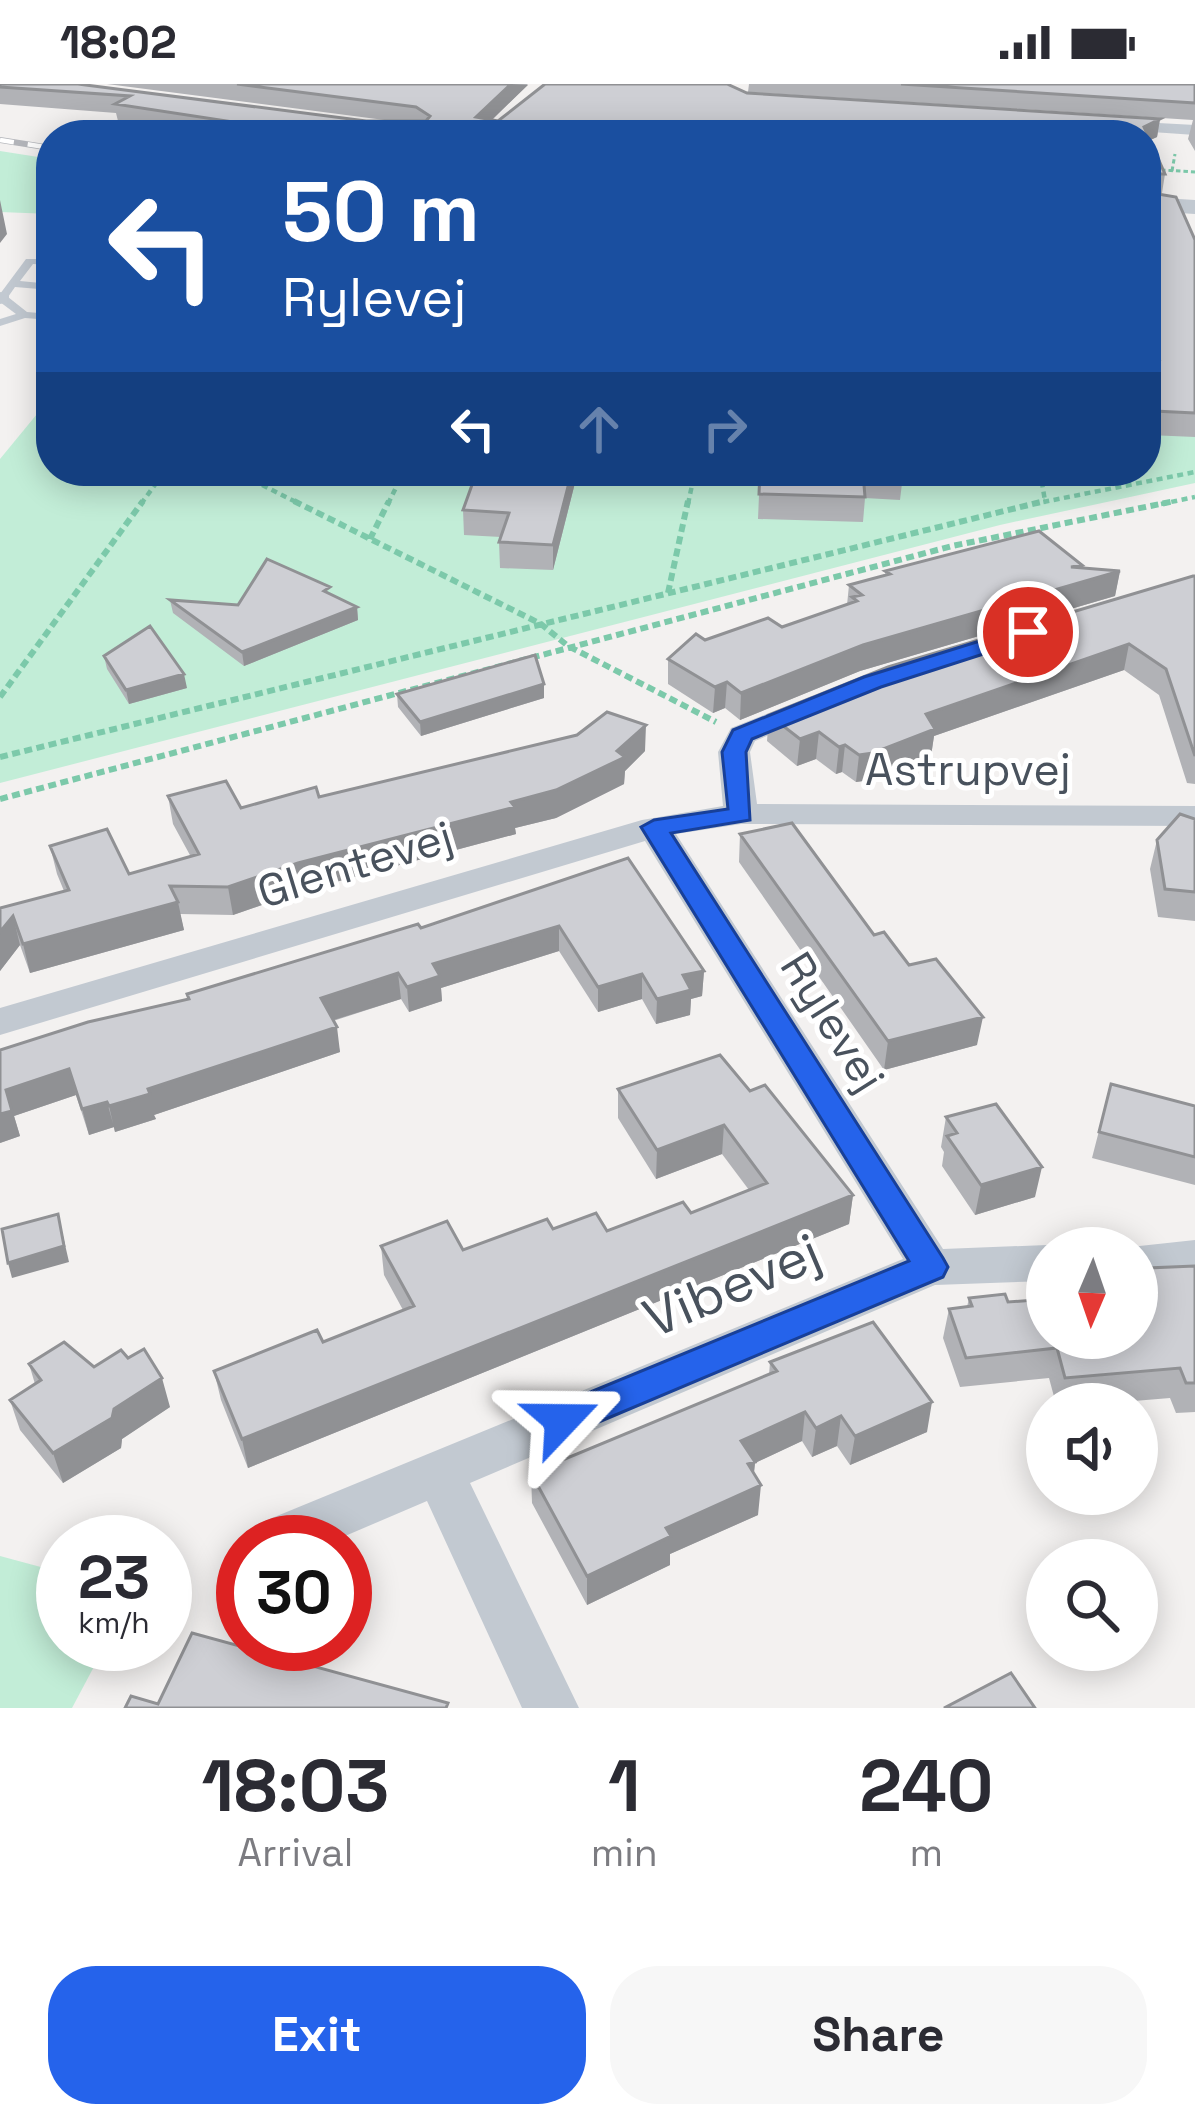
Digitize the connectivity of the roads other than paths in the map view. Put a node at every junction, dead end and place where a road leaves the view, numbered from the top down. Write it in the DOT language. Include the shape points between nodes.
graph roads {
  1 [pos="1161,128"];
  2 [pos="1195,130"];
  3 [pos="1161,205"];
  4 [pos="1195,207"];
  5 [pos="36,261"];
  6 [pos="36,288"];
  7 [pos="5,293"];
  8 [pos="24,315"];
  9 [pos="36,316"];
  10 [pos="0,323"];
  11 [pos="833,697"];
  12 [pos="741,814"];
  13 [pos="1195,816"];
  14 [pos="654,827"];
  15 [pos="0,1022"];
  16 [pos="1195,1258"];
  17 [pos="1158,1259"];
  18 [pos="1026,1264"];
  19 [pos="931,1267"];
  20 [pos="439,1472"];
  21 [pos="337,1515"];
  22 [pos="551,1708"];
  1 -- 2 [label="street"];
  3 -- 4 [label="street"];
  5 -- 7 [label="lane"];
  6 -- 7 [label="lane"];
  7 -- 8 [label="lane"];
  8 -- 9 [label="lane"];
  8 -- 10 [label="lane"];
  11 -- 12 [label="street" via="742,735 734,752"];
  12 -- 13 [label="street, Astrupvej"];
  12 -- 14 [label="street, Glentevej"];
  14 -- 15 [label="street, Glentevej"];
  14 -- 19 [label="street, Rylevej"];
  16 -- 17 [label="street"];
  18 -- 19 [label="street, Vibevej"];
  19 -- 20 [label="street, Vibevej"];
  20 -- 21 [label="street, Vibevej"];
  20 -- 22 [label="street"];
}
